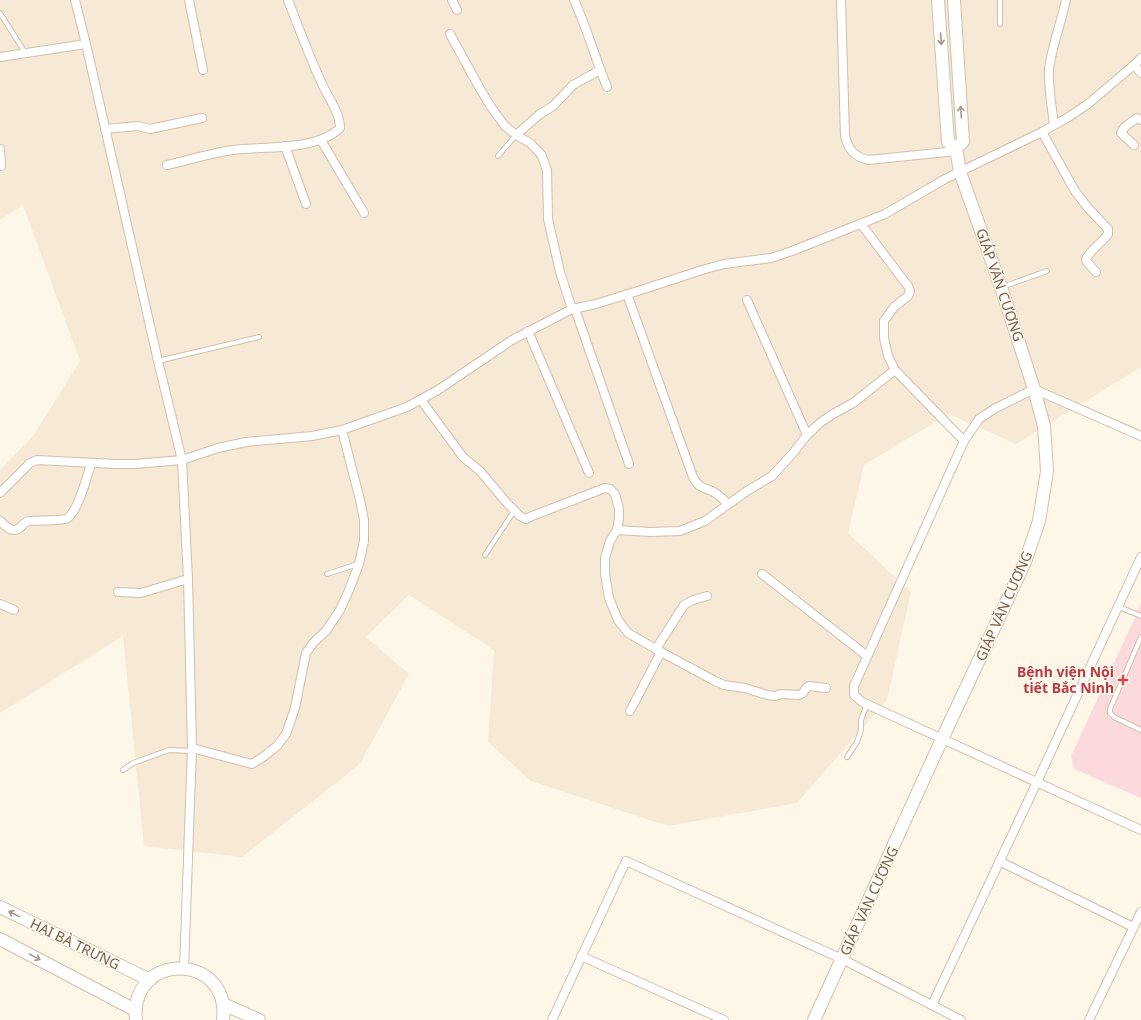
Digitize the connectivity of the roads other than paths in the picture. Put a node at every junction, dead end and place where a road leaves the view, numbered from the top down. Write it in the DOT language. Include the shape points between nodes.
graph roads {
  1 [pos="75,0"];
  2 [pos="189,0"];
  3 [pos="288,0"];
  4 [pos="452,0"];
  5 [pos="574,0"];
  6 [pos="841,0"];
  7 [pos="938,0"];
  8 [pos="954,0"];
  9 [pos="1000,0"];
  10 [pos="1066,0"];
  11 [pos="457,10"];
  12 [pos="0,13"];
  13 [pos="1000,24"];
  14 [pos="450,34"];
  15 [pos="86,44"];
  16 [pos="26,54"];
  17 [pos="0,57"];
  18 [pos="1141,58"];
  19 [pos="1134,65"];
  20 [pos="203,70"];
  21 [pos="600,70"];
  22 [pos="1141,73"];
  23 [pos="606,87"];
  24 [pos="202,118"];
  25 [pos="1141,120"];
  26 [pos="1054,125"];
  27 [pos="105,129"];
  28 [pos="1042,132"];
  29 [pos="516,135"];
  30 [pos="321,140"];
  31 [pos="1134,145"];
  32 [pos="285,146"];
  33 [pos="0,149"];
  34 [pos="956,149"];
  35 [pos="498,156"];
  36 [pos="167,165"];
  37 [pos="1,166"];
  38 [pos="960,172"];
  39 [pos="306,204"];
  40 [pos="364,213"];
  41 [pos="861,224"];
  42 [pos="1047,271"];
  43 [pos="1096,272"];
  44 [pos="1001,287"];
  45 [pos="627,294"];
  46 [pos="747,300"];
  47 [pos="573,309"];
  48 [pos="528,331"];
  49 [pos="260,338"];
  50 [pos="158,361"];
  51 [pos="895,370"];
  52 [pos="1034,389"];
  53 [pos="421,400"];
  54 [pos="342,430"];
  55 [pos="807,435"];
  56 [pos="1141,436"];
  57 [pos="964,441"];
  58 [pos="182,460"];
  59 [pos="91,464"];
  60 [pos="629,464"];
  61 [pos="589,473"];
  62 [pos="0,492"];
  63 [pos="728,504"];
  64 [pos="514,511"];
  65 [pos="0,522"];
  66 [pos="617,530"];
  67 [pos="485,555"];
  68 [pos="1141,557"];
  69 [pos="359,564"];
  70 [pos="327,574"];
  71 [pos="762,574"];
  72 [pos="188,579"];
  73 [pos="118,592"];
  74 [pos="707,596"];
  75 [pos="0,604"];
  76 [pos="1119,607"];
  77 [pos="14,610"];
  78 [pos="1141,616"];
  79 [pos="1141,637"];
  80 [pos="658,651"];
  81 [pos="867,656"];
  82 [pos="826,688"];
  83 [pos="868,704"];
  84 [pos="630,711"];
  85 [pos="1141,730"];
  86 [pos="942,739"];
  87 [pos="192,749"];
  88 [pos="847,757"];
  89 [pos="123,770"];
  90 [pos="1037,782"];
  91 [pos="1141,830"];
  92 [pos="999,861"];
  93 [pos="0,907"];
  94 [pos="1141,912"];
  95 [pos="1134,927"];
  96 [pos="0,939"];
  97 [pos="581,956"];
  98 [pos="842,959"];
  99 [pos="184,969"];
  100 [pos="150,980"];
  101 [pos="223,1004"];
  102 [pos="932,1005"];
  103 [pos="136,1015"];
  104 [pos="710,1017"];
  105 [pos="223,1020"];
  106 [pos="259,1020"];
  107 [pos="552,1020"];
  108 [pos="724,1020"];
  109 [pos="814,1020"];
  110 [pos="961,1020"];
  111 [pos="1089,1020"];
  1 -- 15 [label="street"];
  2 -- 20 [label="street"];
  3 -- 30 [label="street" via="307,50 340,120 340,128"];
  4 -- 11 [label="street"];
  5 -- 21 [label="street"];
  6 -- 34 [label="street" via="847,146 860,158 868,160"];
  7 -- 34 [label="street, one-way" via="948,142"];
  34 -- 8 [label="street, one-way" via="963,142"];
  9 -- 13 [label="lane"];
  10 -- 26 [label="street" via="1049,70"];
  12 -- 16 [label="lane"];
  14 -- 29 [label="street" via="491,107 505,126"];
  15 -- 16 [label="street"];
  15 -- 27 [label="street"];
  16 -- 17 [label="street"];
  18 -- 19 [label="street"];
  19 -- 22 [label="street"];
  19 -- 26 [label="street" via="1088,104"];
  21 -- 23 [label="street"];
  21 -- 29 [label="street" via="573,85 553,106"];
  24 -- 27 [label="street" via="150,129 138,126"];
  25 -- 31 [label="street" via="1137,118 1122,129"];
  26 -- 28 [label="street"];
  27 -- 50 [label="street"];
  28 -- 38 [label="street"];
  28 -- 43 [label="street" via="1075,191 1108,229 1108,234 1086,259"];
  29 -- 35 [label="lane"];
  29 -- 47 [label="street" via="530,143 541,154 547,170 548,219 560,272"];
  30 -- 32 [label="street"];
  30 -- 40 [label="street"];
  32 -- 36 [label="street" via="234,150"];
  32 -- 39 [label="street"];
  33 -- 37 [label="street"];
  34 -- 38 [label="street, GIÁP VĂN CƯƠNG"];
  38 -- 41 [label="street" via="885,214"];
  38 -- 44 [label="street, GIÁP VĂN CƯƠNG"];
  41 -- 45 [label="street" via="771,258 724,264"];
  41 -- 51 [label="street" via="910,291 908,296 894,306 884,321 888,356"];
  42 -- 44 [label="lane"];
  44 -- 52 [label="street, GIÁP VĂN CƯƠNG"];
  45 -- 47 [label="street"];
  45 -- 63 [label="street" via="693,477 698,485 720,496"];
  46 -- 55 [label="street"];
  47 -- 48 [label="street"];
  47 -- 60 [label="street"];
  48 -- 53 [label="street"];
  48 -- 61 [label="street"];
  49 -- 50 [label="lane"];
  50 -- 58 [label="street"];
  51 -- 55 [label="street" via="853,402 821,422"];
  51 -- 57 [label="street"];
  52 -- 56 [label="street"];
  52 -- 57 [label="street" via="979,419"];
  52 -- 86 [label="street, GIÁP VĂN CƯƠNG" via="1044,426 1047,471 1039,521 1025,562"];
  53 -- 54 [label="street" via="406,408"];
  53 -- 64 [label="street" via="463,457 480,471"];
  54 -- 58 [label="street" via="312,436 246,442"];
  54 -- 69 [label="street" via="364,520 364,541"];
  55 -- 63 [label="street" via="772,476"];
  57 -- 81 [label="street"];
  58 -- 59 [label="street"];
  58 -- 72 [label="street"];
  59 -- 62 [label="street" via="37,460 30,463"];
  59 -- 65 [label="street" via="77,506 70,516 64,519 29,521 15,531"];
  63 -- 66 [label="street" via="705,521 680,531"];
  64 -- 66 [label="street" via="526,519 605,488 615,494 619,508"];
  64 -- 67 [label="lane"];
  66 -- 80 [label="street" via="610,541 605,558 610,598 618,620 628,633"];
  68 -- 76 [label="street"];
  69 -- 70 [label="lane"];
  69 -- 87 [label="street" via="340,610 306,654 295,708 286,734 276,746 252,764"];
  71 -- 81 [label="street"];
  72 -- 73 [label="street" via="141,593"];
  72 -- 87 [label="street"];
  74 -- 80 [label="street" via="684,605"];
  75 -- 77 [label="street"];
  76 -- 78 [label="lane"];
  76 -- 90 [label="street"];
  79 -- 85 [label="lane" via="1110,708 1110,713 1114,717"];
  80 -- 82 [label="street" via="724,685 767,695 799,695 809,686"];
  80 -- 84 [label="street"];
  81 -- 83 [label="street" via="854,686 854,695"];
  83 -- 86 [label="street"];
  83 -- 88 [label="lane" via="857,742"];
  86 -- 90 [label="street"];
  86 -- 98 [label="street, GIÁP VĂN CƯƠNG"];
  87 -- 89 [label="lane" via="169,750 133,763"];
  87 -- 99 [label="street"];
  90 -- 91 [label="street"];
  90 -- 92 [label="street"];
  92 -- 95 [label="street"];
  92 -- 102 [label="street"];
  100 -- 93 [label="street, HAI BÀ TRƯNG, one-way"];
  94 -- 95 [label="street"];
  95 -- 111 [label="street"];
  96 -- 103 [label="street, HAI BÀ TRƯNG, one-way"];
  97 -- 98 [label="street" via="626,861"];
  97 -- 104 [label="street"];
  97 -- 107 [label="street"];
  98 -- 102 [label="street"];
  98 -- 109 [label="street, GIÁP VĂN CƯƠNG"];
  99 -- 100 [label="street" via="174,968 159,973"];
  99 -- 101 [label="street" via="203,974 214,984"];
  100 -- 103 [label="street" via="139,995"];
  101 -- 105 [label="street"];
  101 -- 106 [label="street"];
  102 -- 110 [label="street"];
  104 -- 108 [label="street"];
}
